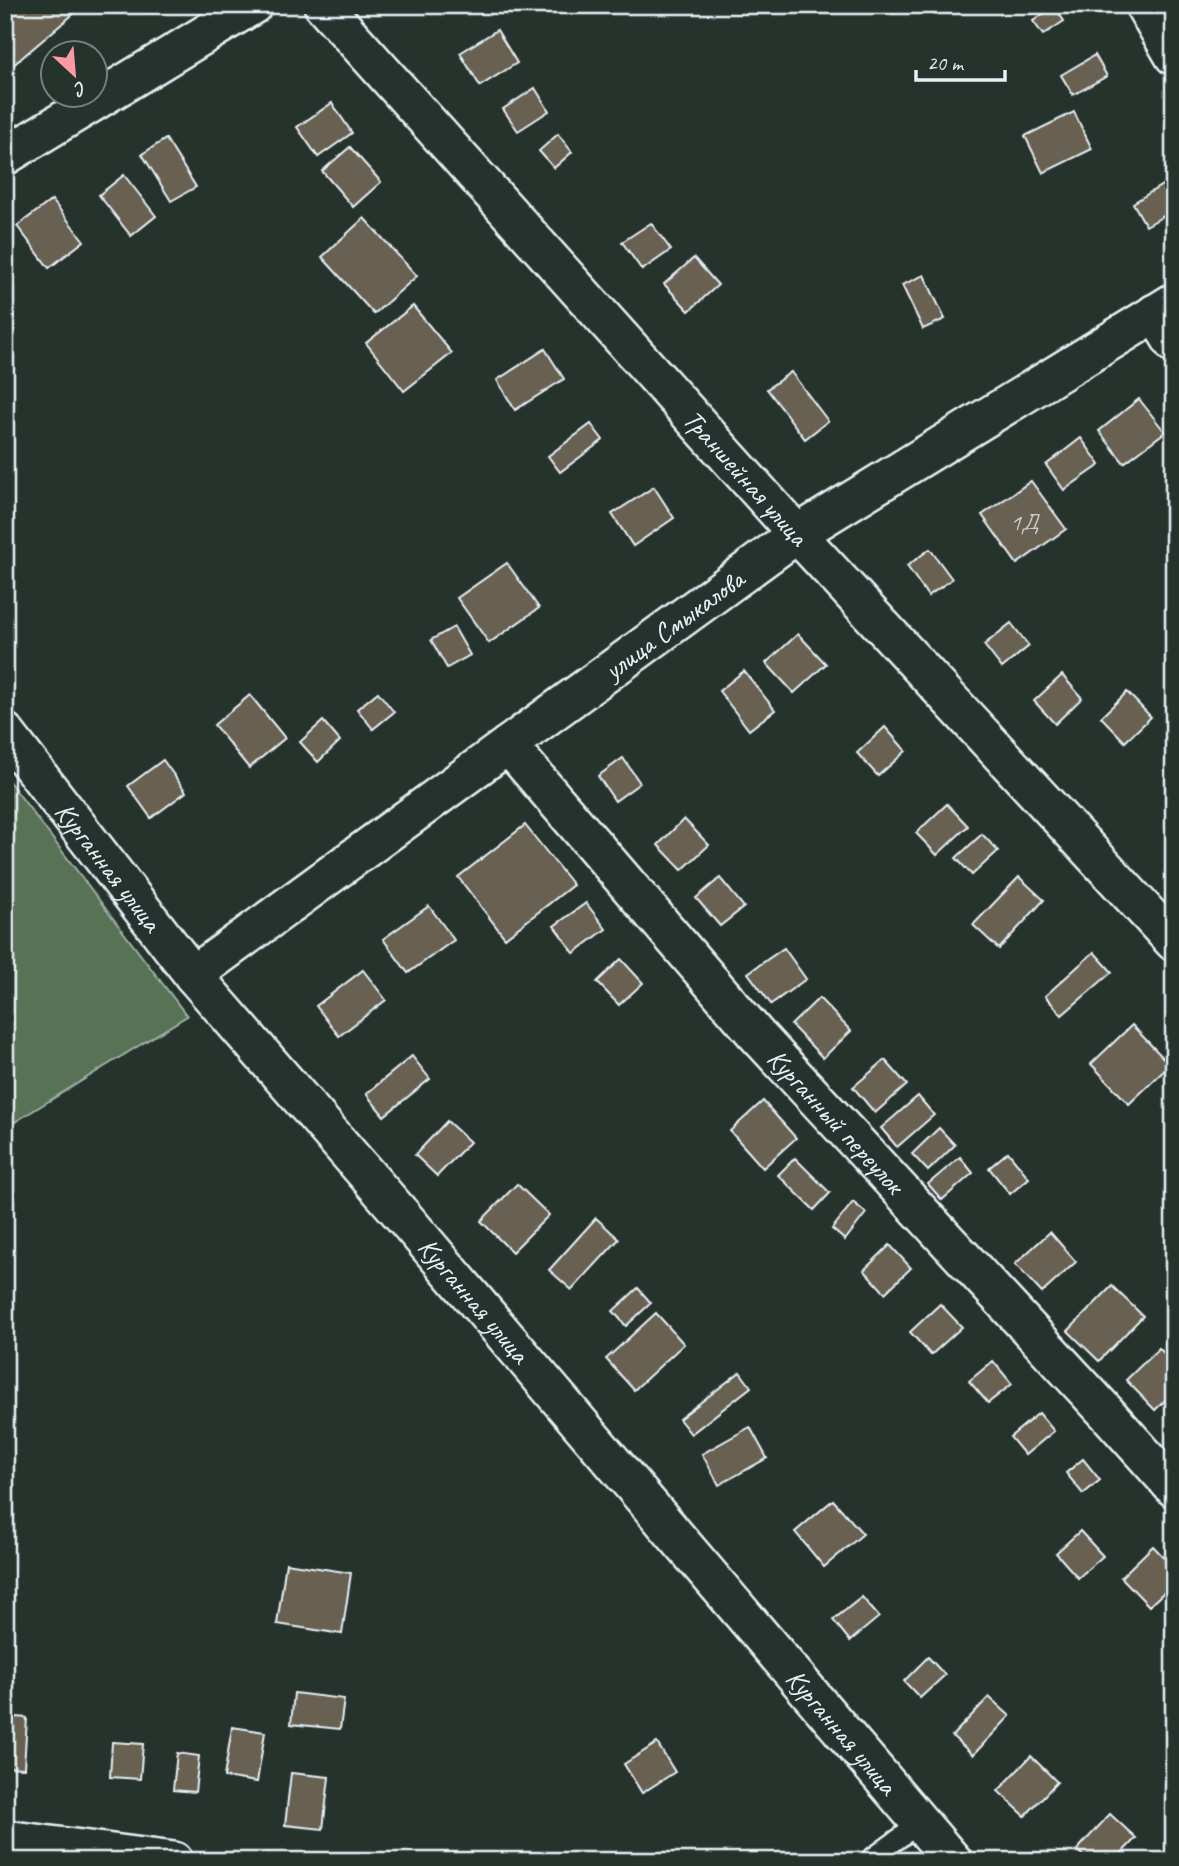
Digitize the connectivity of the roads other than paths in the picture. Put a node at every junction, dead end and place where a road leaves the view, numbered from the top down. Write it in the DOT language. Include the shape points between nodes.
graph roads {
  1 [pos="253,5"];
  2 [pos="323,5"];
  3 [pos="1144,5"];
  4 [pos="1174,57"];
  5 [pos="5,156"];
  6 [pos="1164,307"];
  7 [pos="1174,344"];
  8 [pos="797,534"];
  9 [pos="5,732"];
  10 [pos="508,746"];
  11 [pos="1174,942"];
  12 [pos="193,975"];
  13 [pos="1174,1488"];
  14 [pos="920,1823"];
  15 [pos="5,1839"];
  16 [pos="174,1861"];
  17 [pos="868,1861"];
  18 [pos="953,1861"];
  1 -- 5 [label="street"];
  2 -- 8 [label="street, Траншейная улица"];
  3 -- 4 [label="street"];
  6 -- 7 [label="street"];
  6 -- 8 [label="street, улица Смыкалова"];
  8 -- 10 [label="street, улица Смыкалова"];
  8 -- 11 [label="street, Траншейная улица"];
  9 -- 12 [label="street, Курганная улица"];
  10 -- 12 [label="street, улица Смыкалова"];
  10 -- 13 [label="street, Курганный переулок" via="755,1033"];
  12 -- 14 [label="street, Курганная улица"];
  14 -- 17 [label="lane"];
  14 -- 18 [label="street, Курганная улица"];
  15 -- 16 [label="street"];
}
